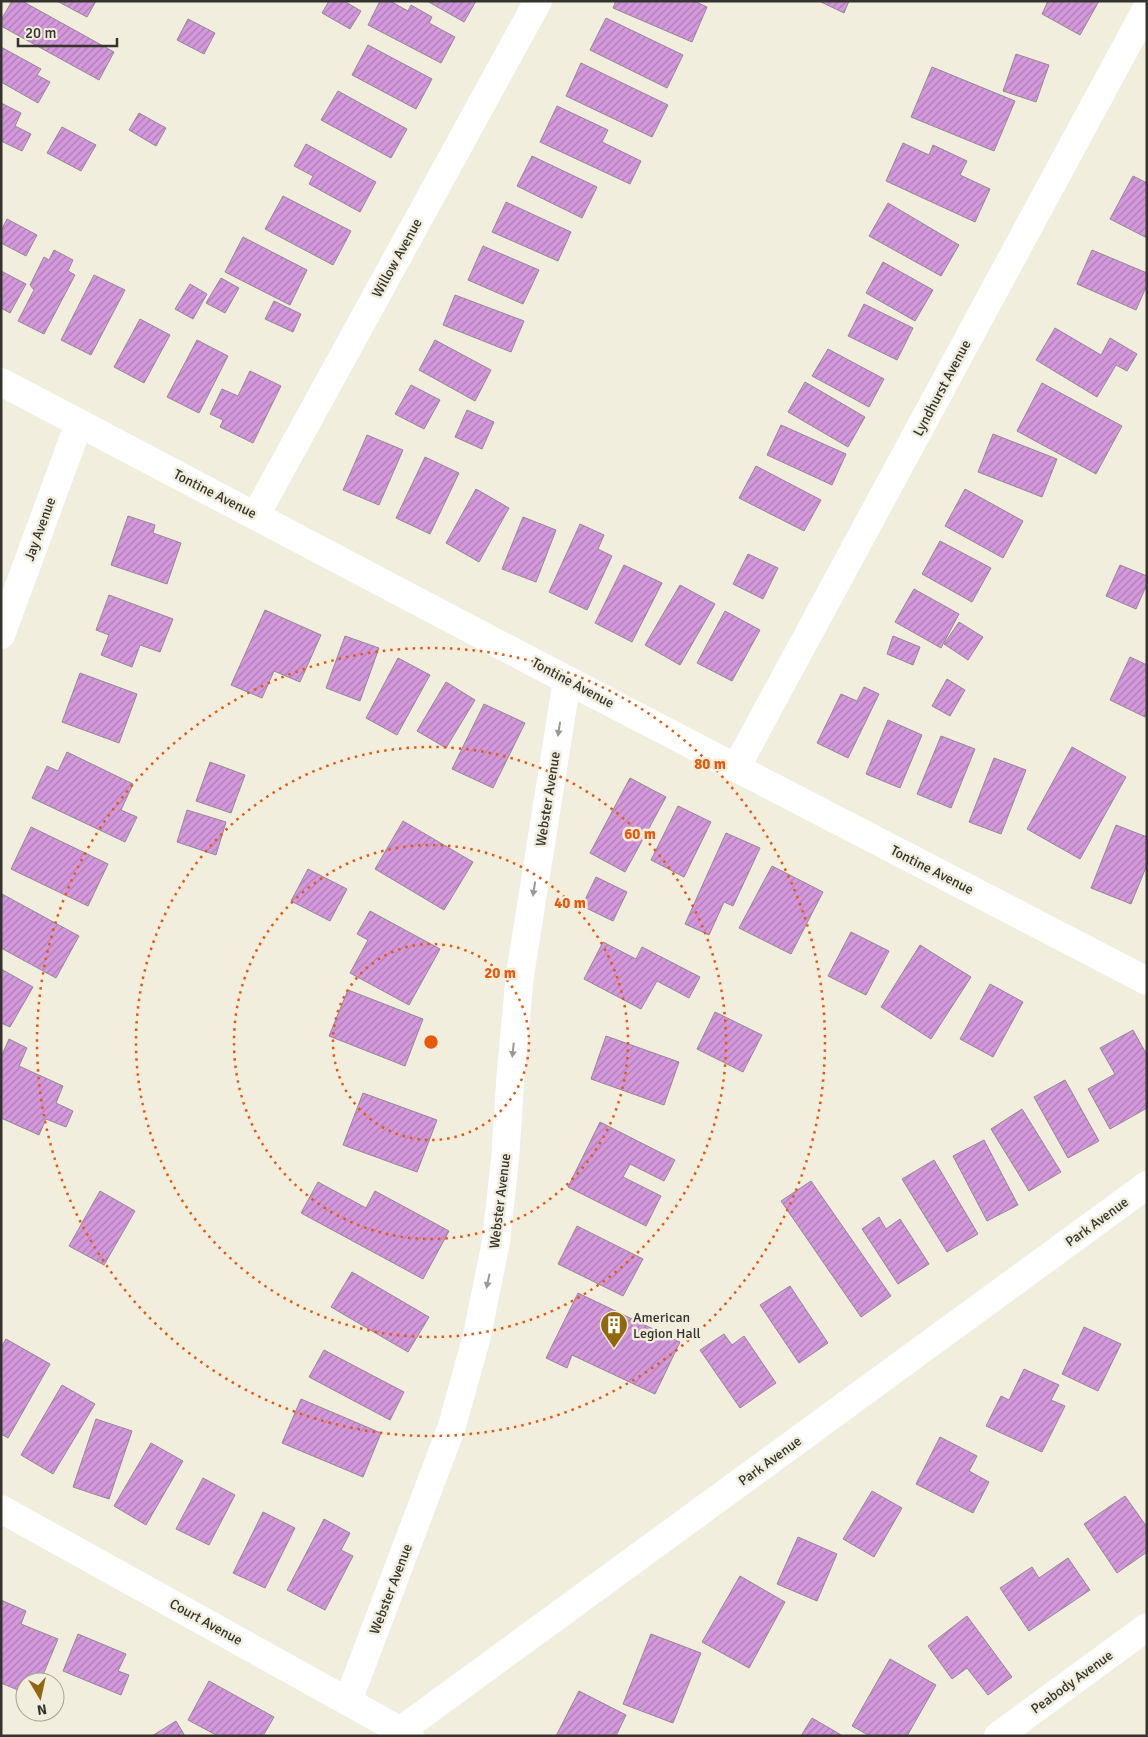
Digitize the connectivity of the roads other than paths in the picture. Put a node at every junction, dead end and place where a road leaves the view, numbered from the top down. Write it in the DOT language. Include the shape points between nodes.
graph roads {
  1 [pos="538,1"];
  2 [pos="1147,8"];
  3 [pos="1,382"];
  4 [pos="79,423"];
  5 [pos="256,515"];
  6 [pos="1,635"];
  7 [pos="567,680"];
  8 [pos="736,768"];
  9 [pos="1147,981"];
  10 [pos="1147,1185"];
  11 [pos="1,1509"];
  12 [pos="1147,1627"];
  13 [pos="348,1701"];
  14 [pos="401,1734"];
  15 [pos="998,1736"];
  1 -- 5 [label="street, Willow Avenue"];
  2 -- 8 [label="street, Lyndhurst Avenue"];
  3 -- 4 [label="street, Tontine Avenue"];
  4 -- 5 [label="street, Tontine Avenue"];
  4 -- 6 [label="street, Jay Avenue"];
  5 -- 7 [label="street, Tontine Avenue"];
  7 -- 8 [label="street, Tontine Avenue"];
  7 -- 13 [label="street, Webster Avenue, one-way" via="520,975 496,1242 476,1340 451,1429"];
  8 -- 9 [label="street, Tontine Avenue"];
  10 -- 14 [label="street, Park Avenue"];
  11 -- 13 [label="street, Court Avenue"];
  12 -- 15 [label="street, Peabody Avenue"];
  13 -- 14 [label="street, Court Avenue"];
}
